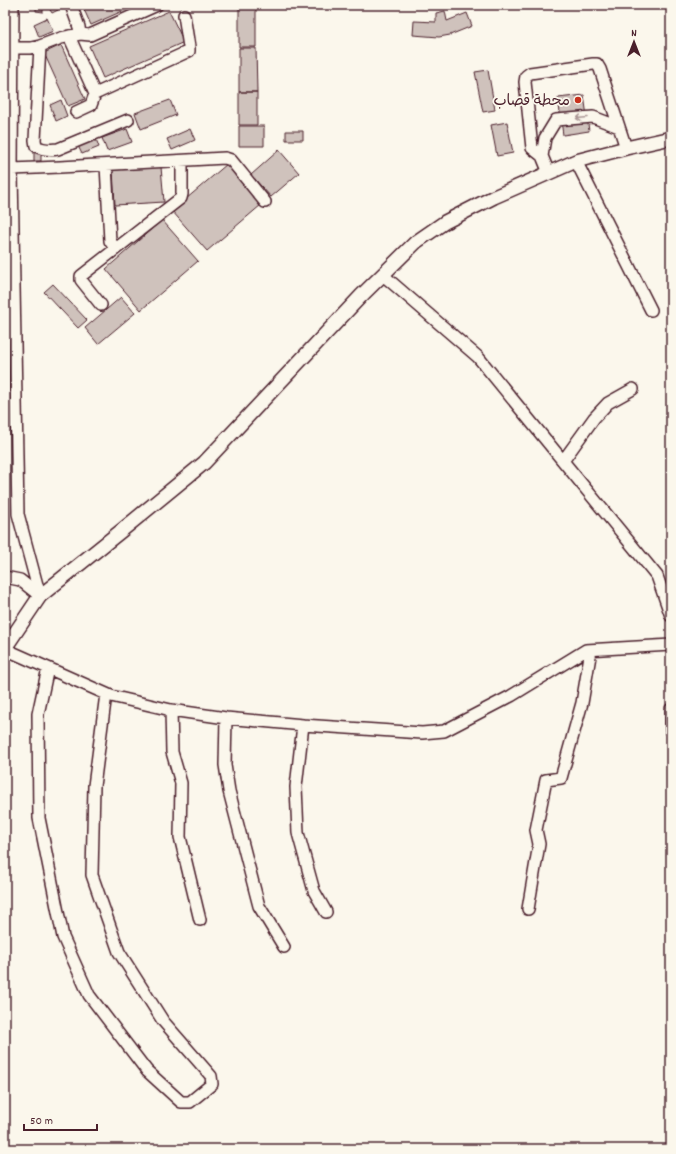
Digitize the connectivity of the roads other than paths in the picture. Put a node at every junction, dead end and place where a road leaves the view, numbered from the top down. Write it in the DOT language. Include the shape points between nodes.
graph roads {
  1 [pos="13,5"];
  2 [pos="71,5"];
  3 [pos="157,5"];
  4 [pos="184,15"];
  5 [pos="74,35"];
  6 [pos="40,46"];
  7 [pos="12,48"];
  8 [pos="95,94"];
  9 [pos="76,112"];
  10 [pos="128,120"];
  11 [pos="619,127"];
  12 [pos="671,138"];
  13 [pos="626,148"];
  14 [pos="51,150"];
  15 [pos="9,154"];
  16 [pos="542,156"];
  17 [pos="182,160"];
  18 [pos="576,161"];
  19 [pos="106,165"];
  20 [pos="60,168"];
  21 [pos="12,169"];
  22 [pos="549,172"];
  23 [pos="265,202"];
  24 [pos="115,248"];
  25 [pos="383,275"];
  26 [pos="101,305"];
  27 [pos="651,310"];
  28 [pos="633,389"];
  29 [pos="563,461"];
  30 [pos="5,577"];
  31 [pos="40,596"];
  32 [pos="671,616"];
  33 [pos="671,645"];
  34 [pos="5,649"];
  35 [pos="591,650"];
  36 [pos="48,668"];
  37 [pos="106,694"];
  38 [pos="671,709"];
  39 [pos="171,710"];
  40 [pos="226,718"];
  41 [pos="303,725"];
  42 [pos="671,730"];
  43 [pos="528,909"];
  44 [pos="326,912"];
  45 [pos="200,920"];
  46 [pos="284,947"];
  1 -- 7 [label="street"];
  2 -- 5 [label="street" via="79,26"];
  3 -- 5 [label="street" via="90,35"];
  4 -- 8 [label="street" via="189,51"];
  5 -- 6 [label="street"];
  5 -- 8 [label="street"];
  6 -- 7 [label="street"];
  6 -- 14 [label="street" via="35,140 36,146"];
  7 -- 15 [label="street"];
  8 -- 9 [label="street" via="91,105"];
  10 -- 14 [label="street"];
  11 -- 13 [label="street"];
  11 -- 16 [label="street, one-way" via="593,117 556,120 545,138"];
  11 -- 16 [label="street" via="597,64 530,73 526,76 525,82 532,148"];
  12 -- 13 [label="main road"];
  13 -- 18 [label="main road"];
  14 -- 20 [label="street"];
  15 -- 21 [label="street"];
  16 -- 22 [label="street"];
  17 -- 19 [label="street"];
  17 -- 23 [label="street" via="231,160"];
  17 -- 24 [label="street" via="180,198"];
  18 -- 22 [label="main road"];
  18 -- 27 [label="street"];
  19 -- 20 [label="street"];
  19 -- 24 [label="street" via="110,242"];
  20 -- 21 [label="street"];
  21 -- 31 [label="street" via="18,514"];
  22 -- 25 [label="main road" via="445,222 416,242"];
  24 -- 26 [label="street" via="80,276 80,280"];
  25 -- 29 [label="street" via="478,357"];
  25 -- 31 [label="main road" via="204,463"];
  28 -- 29 [label="street" via="608,403"];
  29 -- 32 [label="street" via="657,576"];
  30 -- 31 [label="street" via="20,580"];
  31 -- 34 [label="main road"];
  33 -- 35 [label="street"];
  34 -- 36 [label="street"];
  35 -- 41 [label="street" via="586,650 510,696 444,731 422,733"];
  35 -- 43 [label="street" via="582,703 561,778 546,780 536,830 539,844"];
  36 -- 37 [label="street"];
  36 -- 37 [label="street" via="38,714 39,818 63,937 89,995 147,1071 181,1102 190,1102 212,1084 211,1076 163,1021 118,952 92,875 94,786"];
  37 -- 39 [label="street"];
  38 -- 42 [label="street"];
  39 -- 40 [label="street"];
  39 -- 45 [label="street" via="172,752 181,783 180,837"];
  40 -- 41 [label="street"];
  40 -- 46 [label="street" via="225,765 229,790 259,906"];
  41 -- 44 [label="street" via="296,787 298,833 314,891"];
}
